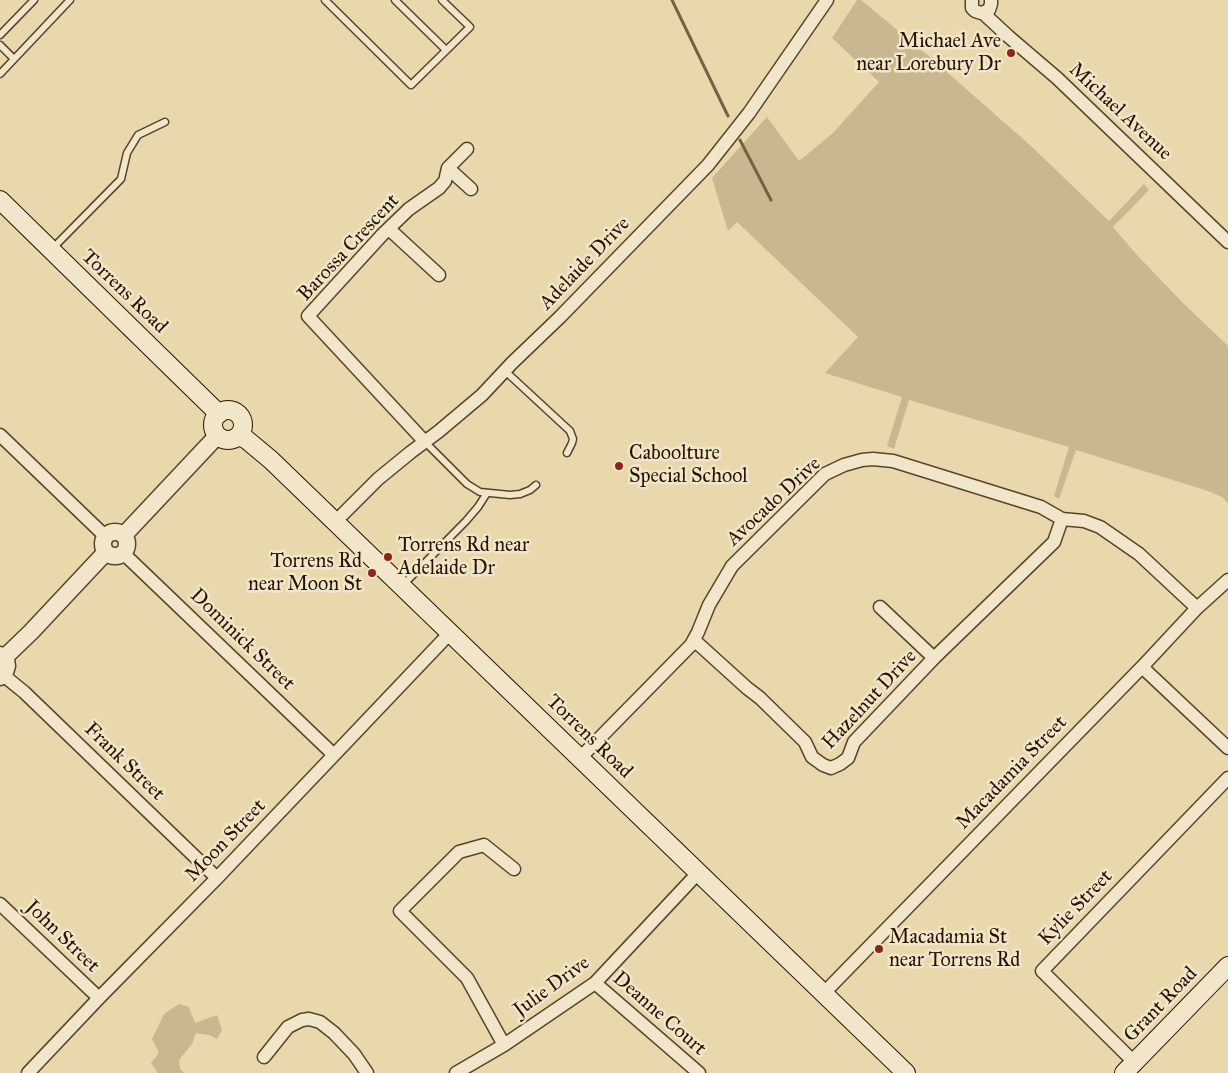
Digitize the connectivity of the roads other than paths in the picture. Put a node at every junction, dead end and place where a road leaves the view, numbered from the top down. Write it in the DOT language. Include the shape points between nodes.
graph roads {
  1 [pos="34,0"];
  2 [pos="70,0"];
  3 [pos="325,0"];
  4 [pos="395,0"];
  5 [pos="442,0"];
  6 [pos="827,0"];
  7 [pos="972,0"];
  8 [pos="991,0"];
  9 [pos="983,13"];
  10 [pos="0,35"];
  11 [pos="0,45"];
  12 [pos="446,50"];
  13 [pos="14,59"];
  14 [pos="0,74"];
  15 [pos="165,122"];
  16 [pos="467,149"];
  17 [pos="448,168"];
  18 [pos="471,189"];
  19 [pos="0,200"];
  20 [pos="389,229"];
  21 [pos="1228,242"];
  22 [pos="51,250"];
  23 [pos="439,275"];
  24 [pos="504,370"];
  25 [pos="219,414"];
  26 [pos="0,435"];
  27 [pos="239,435"];
  28 [pos="217,436"];
  29 [pos="425,442"];
  30 [pos="567,453"];
  31 [pos="536,485"];
  32 [pos="487,493"];
  33 [pos="1062,519"];
  34 [pos="335,522"];
  35 [pos="124,535"];
  36 [pos="106,536"];
  37 [pos="106,552"];
  38 [pos="123,553"];
  39 [pos="1228,580"];
  40 [pos="402,586"];
  41 [pos="880,607"];
  42 [pos="1197,608"];
  43 [pos="450,633"];
  44 [pos="694,640"];
  45 [pos="2,656"];
  46 [pos="934,658"];
  47 [pos="1142,668"];
  48 [pos="2,676"];
  49 [pos="1228,748"];
  50 [pos="334,755"];
  51 [pos="580,758"];
  52 [pos="1228,778"];
  53 [pos="514,869"];
  54 [pos="698,873"];
  55 [pos="217,878"];
  56 [pos="0,904"];
  57 [pos="1228,966"];
  58 [pos="595,983"];
  59 [pos="824,993"];
  60 [pos="99,998"];
  61 [pos="504,1045"];
  62 [pos="264,1057"];
  63 [pos="1129,1068"];
  64 [pos="28,1073"];
  65 [pos="367,1073"];
  66 [pos="456,1073"];
  67 [pos="699,1073"];
  68 [pos="906,1073"];
  1 -- 10 [label="lane"];
  2 -- 13 [label="lane"];
  3 -- 12 [label="lane" via="411,85"];
  4 -- 12 [label="lane"];
  5 -- 12 [label="lane" via="470,27"];
  6 -- 24 [label="street, Adelaide Drive" via="719,152 560,317"];
  7 -- 9 [label="street, Michael Avenue" via="974,9"];
  8 -- 9 [label="street" via="990,8"];
  9 -- 21 [label="street, Michael Avenue" via="1064,85"];
  11 -- 13 [label="lane"];
  13 -- 14 [label="lane"];
  15 -- 22 [label="lane" via="138,135 127,153 121,179"];
  16 -- 17 [label="street, Barossa Crescent"];
  17 -- 18 [label="street"];
  17 -- 20 [label="street, Barossa Crescent" via="445,181 439,188 409,209"];
  19 -- 22 [label="main road, Torrens Road"];
  20 -- 23 [label="street"];
  20 -- 29 [label="street, Barossa Crescent" via="308,316"];
  22 -- 25 [label="main road, Torrens Road"];
  24 -- 29 [label="street, Adelaide Drive" via="482,394"];
  24 -- 30 [label="lane" via="570,431 573,439"];
  25 -- 27 [label="main road" via="228,410 240,417 243,426"];
  25 -- 28 [label="main road" via="213,427"];
  26 -- 36 [label="street"];
  27 -- 28 [label="main road" via="231,440"];
  27 -- 34 [label="main road, Torrens Road" via="271,460"];
  28 -- 35 [label="street"];
  29 -- 32 [label="lane" via="467,484"];
  29 -- 34 [label="street, Adelaide Drive" via="378,479"];
  31 -- 32 [label="lane" via="520,494"];
  32 -- 40 [label="lane" via="466,521"];
  33 -- 42 [label="street, Avocado Drive" via="1084,521 1100,527 1139,554"];
  33 -- 44 [label="street, Avocado Drive" via="1041,507 893,462 862,460 825,474 732,566 709,605"];
  33 -- 46 [label="street, Hazelnut Drive" via="1054,542"];
  34 -- 40 [label="main road, Torrens Road"];
  35 -- 36 [label="street" via="114,531"];
  35 -- 38 [label="street" via="128,544"];
  36 -- 37 [label="street" via="103,545"];
  37 -- 38 [label="street" via="112,556"];
  37 -- 45 [label="street" via="31,632"];
  38 -- 50 [label="street, Dominick Street"];
  39 -- 42 [label="street, Macadamia Street"];
  40 -- 43 [label="main road, Torrens Road"];
  41 -- 46 [label="street"];
  42 -- 47 [label="street, Macadamia Street"];
  43 -- 50 [label="street, Moon Street"];
  43 -- 51 [label="main road, Torrens Road"];
  44 -- 46 [label="street, Hazelnut Drive" via="805,742 812,757 831,768 848,758 854,742"];
  44 -- 51 [label="street, Avocado Drive"];
  45 -- 48 [label="street" via="7,666"];
  47 -- 49 [label="street"];
  47 -- 59 [label="street, Macadamia Street"];
  48 -- 55 [label="street, Frank Street" via="24,692"];
  50 -- 55 [label="street, Moon Street"];
  51 -- 54 [label="main road, Torrens Road"];
  52 -- 63 [label="street, Kylie Street" via="1042,971"];
  53 -- 61 [label="street" via="484,845 459,852 400,911 467,978"];
  54 -- 58 [label="street, Julie Drive"];
  54 -- 59 [label="main road, Torrens Road"];
  55 -- 60 [label="street, Moon Street"];
  56 -- 60 [label="street, John Street"];
  57 -- 63 [label="main road, Grant Road"];
  58 -- 61 [label="street, Julie Drive"];
  58 -- 67 [label="street, Deanne Court"];
  59 -- 68 [label="main road, Torrens Road"];
  60 -- 64 [label="street, Moon Street"];
  61 -- 66 [label="street, Julie Drive"];
  62 -- 65 [label="street" via="288,1026 308,1018 320,1022 334,1033"];
}
